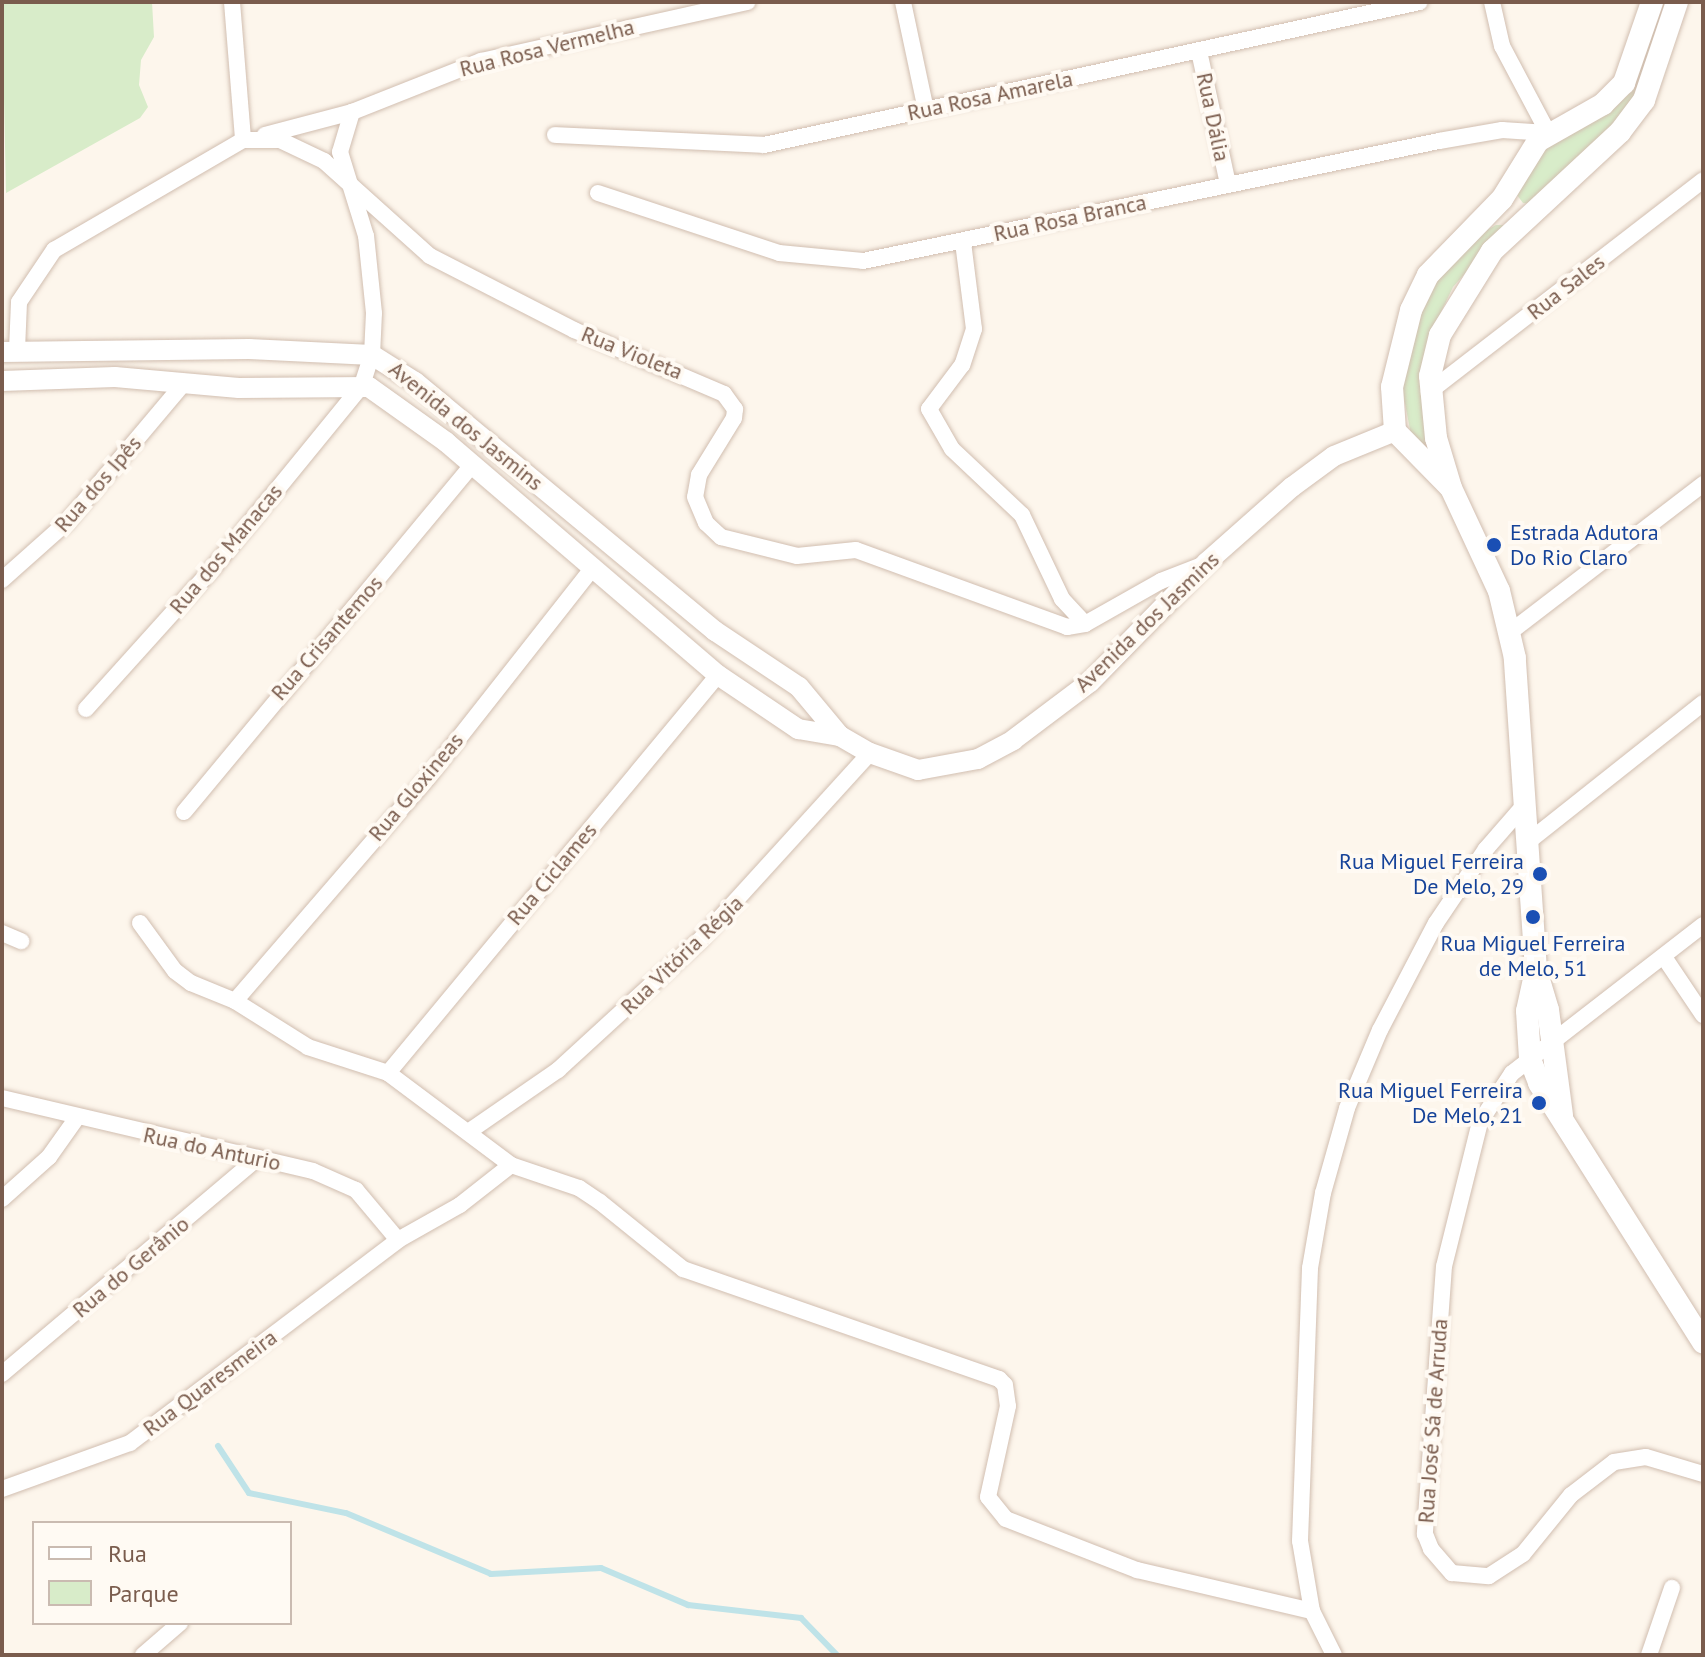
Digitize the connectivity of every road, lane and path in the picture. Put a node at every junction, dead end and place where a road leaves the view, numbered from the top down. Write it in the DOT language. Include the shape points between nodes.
graph roads {
  1 [pos="232,2"];
  2 [pos="748,2"];
  3 [pos="903,2"];
  4 [pos="1420,2"];
  5 [pos="1492,2"];
  6 [pos="1652,2"];
  7 [pos="1677,2"];
  8 [pos="1199,51"];
  9 [pos="926,110"];
  10 [pos="352,112"];
  11 [pos="1548,133"];
  12 [pos="555,135"];
  13 [pos="247,139"];
  14 [pos="344,179"];
  15 [pos="1703,180"];
  16 [pos="1228,184"];
  17 [pos="598,193"];
  18 [pos="1502,199"];
  19 [pos="1520,224"];
  20 [pos="963,242"];
  21 [pos="10,351"];
  22 [pos="372,355"];
  23 [pos="2,381"];
  24 [pos="184,383"];
  25 [pos="362,385"];
  26 [pos="1429,392"];
  27 [pos="1395,431"];
  28 [pos="472,465"];
  29 [pos="1703,484"];
  30 [pos="1451,488"];
  31 [pos="1206,563"];
  32 [pos="592,569"];
  33 [pos="3,578"];
  34 [pos="1085,624"];
  35 [pos="1509,633"];
  36 [pos="718,675"];
  37 [pos="1703,703"];
  38 [pos="86,709"];
  39 [pos="840,736"];
  40 [pos="870,753"];
  41 [pos="1526,803"];
  42 [pos="184,812"];
  43 [pos="1529,841"];
  44 [pos="140,923"];
  45 [pos="1703,925"];
  46 [pos="2,933"];
  47 [pos="21,941"];
  48 [pos="1664,957"];
  49 [pos="1536,970"];
  50 [pos="235,1001"];
  51 [pos="1703,1015"];
  52 [pos="1554,1044"];
  53 [pos="1530,1059"];
  54 [pos="388,1073"];
  55 [pos="2,1098"];
  56 [pos="1562,1115"];
  57 [pos="76,1119"];
  58 [pos="471,1130"];
  59 [pos="258,1158"];
  60 [pos="511,1165"];
  61 [pos="2,1199"];
  62 [pos="398,1240"];
  63 [pos="1703,1342"];
  64 [pos="2,1374"];
  65 [pos="1703,1474"];
  66 [pos="2,1489"];
  67 [pos="1672,1588"];
  68 [pos="1312,1611"];
  69 [pos="178,1625"];
  70 [pos="143,1655"];
  71 [pos="1334,1655"];
  72 [pos="1649,1655"];
  1 -- 13 [label="street"];
  2 -- 10 [label="street, Rua Rosa Vermelha" via="481,61"];
  3 -- 9 [label="street"];
  4 -- 8 [label="street, Rua Rosa Amarela"];
  5 -- 11 [label="street" via="1521,90"];
  6 -- 11 [label="main road" via="1624,83 1603,104"];
  7 -- 19 [label="main road" via="1644,100 1620,132"];
  8 -- 9 [label="street, Rua Rosa Amarela"];
  8 -- 16 [label="street, Rua Dália"];
  9 -- 12 [label="street, Rua Rosa Amarela" via="750,146"];
  10 -- 13 [label="street, Rua Rosa Vermelha"];
  10 -- 14 [label="street" via="340,139"];
  11 -- 16 [label="street, Rua Rosa Branca" via="1502,130"];
  11 -- 18 [label="main road"];
  13 -- 14 [label="street, Rua Violeta" via="303,149"];
  13 -- 21 [label="street" via="83,230 44,259 19,302"];
  14 -- 22 [label="street" via="363,225 370,261"];
  14 -- 34 [label="street, Rua Violeta" via="430,256 574,330 724,394 735,409 734,418 699,475 695,497 706,523 721,537 797,556 856,550 1046,621 1067,627"];
  15 -- 26 [label="street, Rua Sales"];
  16 -- 20 [label="street, Rua Rosa Branca"];
  17 -- 20 [label="street, Rua Rosa Branca" via="806,259 863,261"];
  18 -- 19 [label="main road"];
  18 -- 27 [label="main road" via="1446,254 1411,310 1392,387"];
  19 -- 26 [label="main road" via="1492,251 1455,303 1433,357"];
  20 -- 34 [label="street" via="974,329 962,365 929,409 952,449 1022,515 1062,599"];
  21 -- 22 [label="street, Avenida dos Jasmins"];
  22 -- 25 [label="street"];
  22 -- 39 [label="street, Avenida dos Jasmins" via="415,382 715,631 799,687"];
  23 -- 24 [label="street, Avenida dos Jasmins" via="115,377"];
  24 -- 25 [label="street, Avenida dos Jasmins" via="239,388"];
  24 -- 33 [label="street, Rua dos Ipês" via="67,522"];
  25 -- 28 [label="street, Avenida dos Jasmins" via="393,400"];
  25 -- 38 [label="street, Rua dos Manacas" via="213,568"];
  26 -- 30 [label="main road"];
  27 -- 30 [label="main road"];
  27 -- 31 [label="street, Avenida dos Jasmins" via="1334,456"];
  28 -- 32 [label="street, Avenida dos Jasmins"];
  28 -- 42 [label="street, Rua Crisantemos"];
  29 -- 35 [label="street"];
  30 -- 35 [label="main road" via="1499,591"];
  31 -- 34 [label="street" via="1161,581"];
  31 -- 40 [label="street, Avenida dos Jasmins" via="1090,682 1013,740 978,759 918,770"];
  32 -- 36 [label="street, Avenida dos Jasmins"];
  32 -- 50 [label="street, Rua Gloxineas" via="429,776"];
  35 -- 41 [label="main road"];
  36 -- 39 [label="street, Avenida dos Jasmins" via="798,729"];
  36 -- 54 [label="street, Rua Ciclames"];
  37 -- 43 [label="street"];
  39 -- 40 [label="street, Avenida dos Jasmins"];
  40 -- 58 [label="street, Rua Vitória Régia" via="708,932 558,1070"];
  41 -- 43 [label="main road"];
  41 -- 68 [label="street" via="1461,885 1380,1030 1347,1108 1323,1193 1310,1268 1299,1466 1300,1541"];
  43 -- 49 [label="main road"];
  44 -- 50 [label="street" via="175,971"];
  45 -- 48 [label="street, Rua José Sá de Arruda"];
  46 -- 47 [label="street"];
  48 -- 51 [label="street"];
  48 -- 52 [label="street, Rua José Sá de Arruda"];
  49 -- 52 [label="main road"];
  49 -- 53 [label="main road" via="1527,1011"];
  50 -- 54 [label="street" via="308,1047"];
  52 -- 53 [label="street, Rua José Sá de Arruda"];
  52 -- 56 [label="main road"];
  53 -- 56 [label="main road"];
  53 -- 65 [label="street, Rua José Sá de Arruda" via="1496,1091 1480,1122 1453,1221 1444,1266 1424,1502 1431,1549 1452,1573 1489,1576 1523,1554 1571,1495 1614,1462 1646,1457"];
  54 -- 58 [label="street"];
  55 -- 57 [label="street, Rua do Anturio"];
  56 -- 63 [label="main road"];
  57 -- 59 [label="street, Rua do Anturio"];
  57 -- 61 [label="street" via="49,1157"];
  58 -- 60 [label="street"];
  59 -- 62 [label="street, Rua do Anturio" via="346,1185 369,1203"];
  59 -- 64 [label="street, Rua do Gerânio"];
  60 -- 62 [label="street, Rua Quaresmeira" via="450,1211"];
  60 -- 68 [label="street" via="579,1188 683,1269 999,1379 1008,1406 988,1497 1006,1519 1137,1570"];
  62 -- 66 [label="street, Rua Quaresmeira" via="130,1443"];
  67 -- 72 [label="street"];
  68 -- 71 [label="street"];
  69 -- 70 [label="street"];
}
